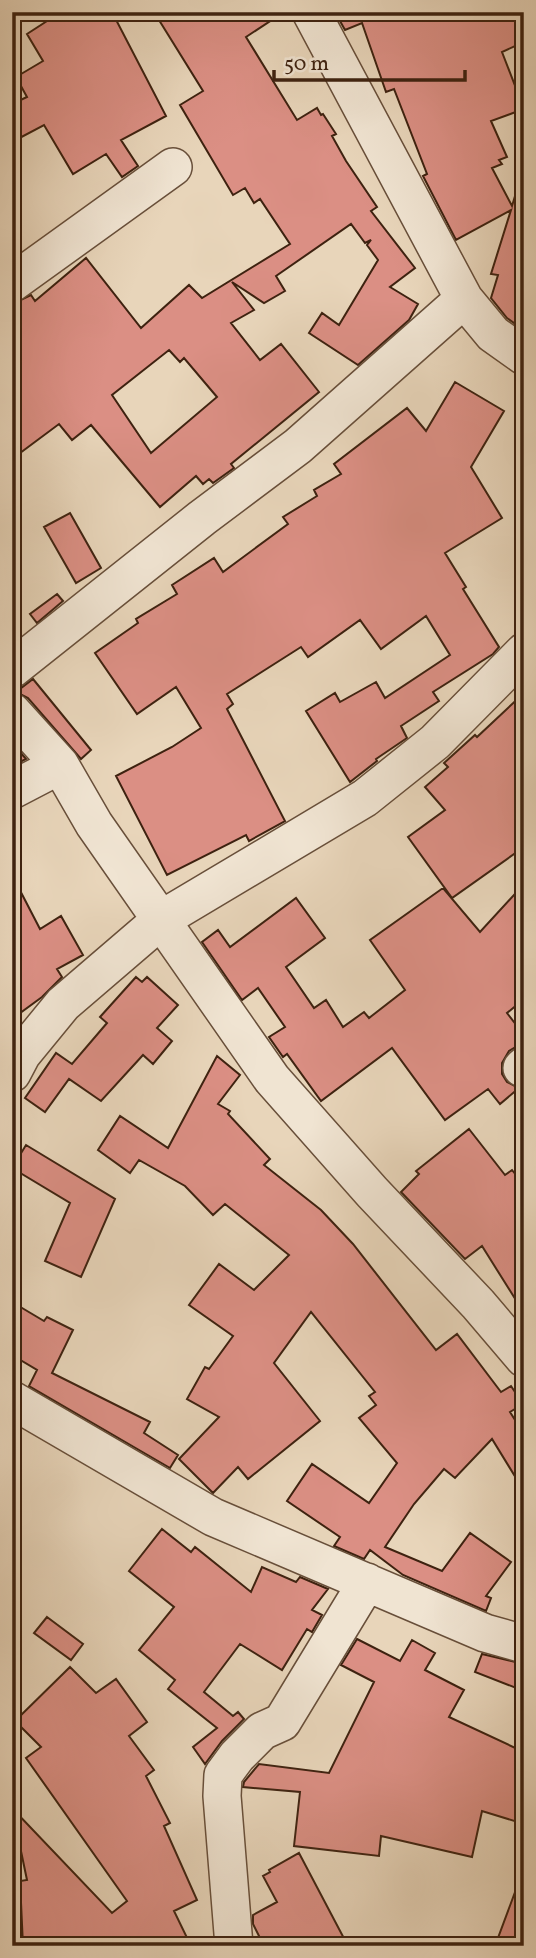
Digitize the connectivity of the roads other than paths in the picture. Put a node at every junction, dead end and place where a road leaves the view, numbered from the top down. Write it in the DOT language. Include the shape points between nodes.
graph roads {
  1 [pos="311,12"];
  2 [pos="173,167"];
  3 [pos="12,283"];
  4 [pos="464,299"];
  5 [pos="524,356"];
  6 [pos="524,652"];
  7 [pos="12,669"];
  8 [pos="12,712"];
  9 [pos="60,765"];
  10 [pos="12,790"];
  11 [pos="162,919"];
  12 [pos="12,1073"];
  13 [pos="524,1358"];
  14 [pos="12,1400"];
  15 [pos="367,1582"];
  16 [pos="524,1644"];
  17 [pos="234,1946"];
  1 -- 4 [label="street"];
  2 -- 3 [label="street"];
  4 -- 5 [label="street" via="493,334"];
  4 -- 7 [label="street" via="298,446"];
  6 -- 11 [label="street" via="435,742 365,797"];
  8 -- 9 [label="street"];
  9 -- 10 [label="street"];
  9 -- 11 [label="street" via="94,824"];
  11 -- 12 [label="street" via="63,1004"];
  11 -- 13 [label="street" via="272,1079"];
  14 -- 15 [label="street" via="213,1517"];
  15 -- 16 [label="street" via="485,1633"];
  15 -- 17 [label="street" via="282,1722 262,1731 223,1775"];
}
